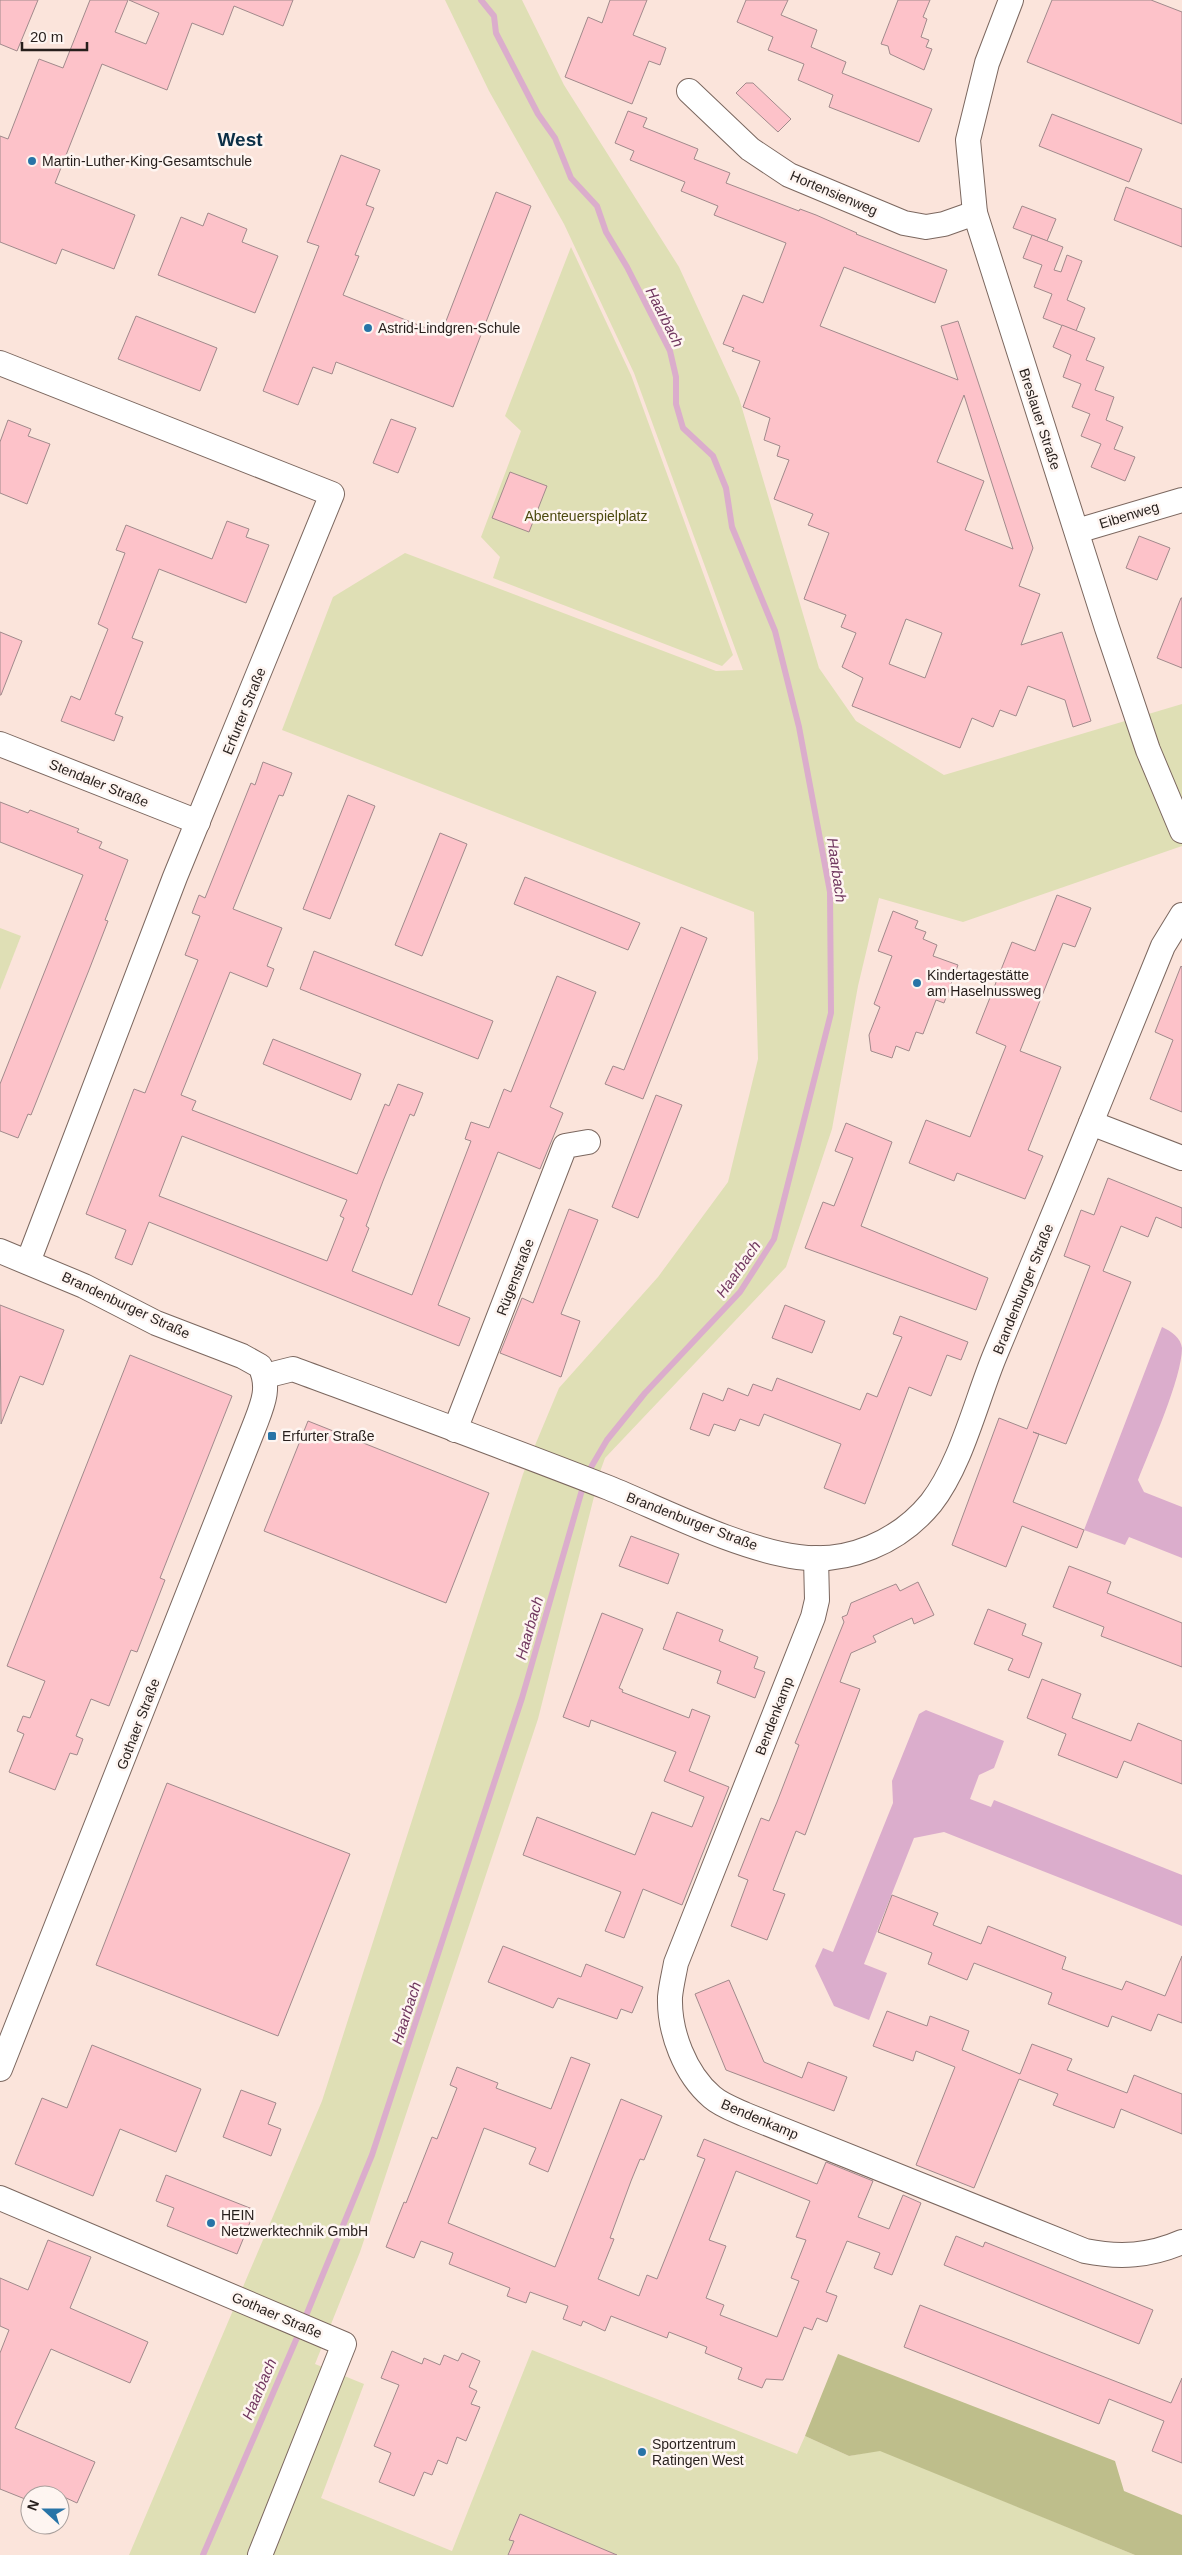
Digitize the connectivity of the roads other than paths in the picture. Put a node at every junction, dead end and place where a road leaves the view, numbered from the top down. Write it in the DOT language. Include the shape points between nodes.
graph roads {
  1 [pos="1012,0"];
  2 [pos="689,91"];
  3 [pos="975,213"];
  4 [pos="0,363"];
  5 [pos="1182,500"];
  6 [pos="1077,531"];
  7 [pos="0,744"];
  8 [pos="198,822"];
  9 [pos="1182,831"];
  10 [pos="1182,915"];
  11 [pos="1091,1123"];
  12 [pos="588,1142"];
  13 [pos="1182,1158"];
  14 [pos="0,1251"];
  15 [pos="28,1262"];
  16 [pos="265,1376"];
  17 [pos="455,1430"];
  18 [pos="816,1558"];
  19 [pos="0,2069"];
  20 [pos="0,2198"];
  21 [pos="1182,2242"];
  22 [pos="260,2555"];
  1 -- 3 [label="street, Breslauer Straße" via="987,63 968,140"];
  2 -- 3 [label="street, Hortensienweg" via="750,149 789,175 904,223 926,227"];
  3 -- 6 [label="street, Breslauer Straße"];
  4 -- 8 [label="street, Erfurter Straße" via="332,494"];
  5 -- 6 [label="street, Eibenweg"];
  6 -- 9 [label="street, Breslauer Straße" via="1148,750"];
  7 -- 8 [label="street, Stendaler Straße"];
  8 -- 15 [label="street, Erfurter Straße"];
  10 -- 11 [label="street, Brandenburger Straße" via="1163,946"];
  11 -- 13 [label="street"];
  11 -- 18 [label="street, Brandenburger Straße" via="946,1482 915,1520 898,1534 879,1545 847,1555"];
  12 -- 17 [label="street, Rügenstraße" via="566,1146"];
  14 -- 15 [label="street, Brandenburger Straße"];
  15 -- 16 [label="street, Brandenburger Straße" via="156,1323 242,1356 260,1366"];
  16 -- 17 [label="street, Brandenburger Straße" via="293,1369"];
  16 -- 19 [label="street, Gothaer Straße" via="265,1400"];
  17 -- 18 [label="street, Brandenburger Straße" via="745,1544 797,1557"];
  18 -- 21 [label="street, Bendenkamp" via="817,1600 813,1617 676,1963 670,1997 673,2023 682,2056 693,2078 713,2098 746,2116 1086,2251 1112,2256 1137,2255 1165,2250"];
  20 -- 22 [label="street, Gothaer Straße" via="344,2344"];
}
